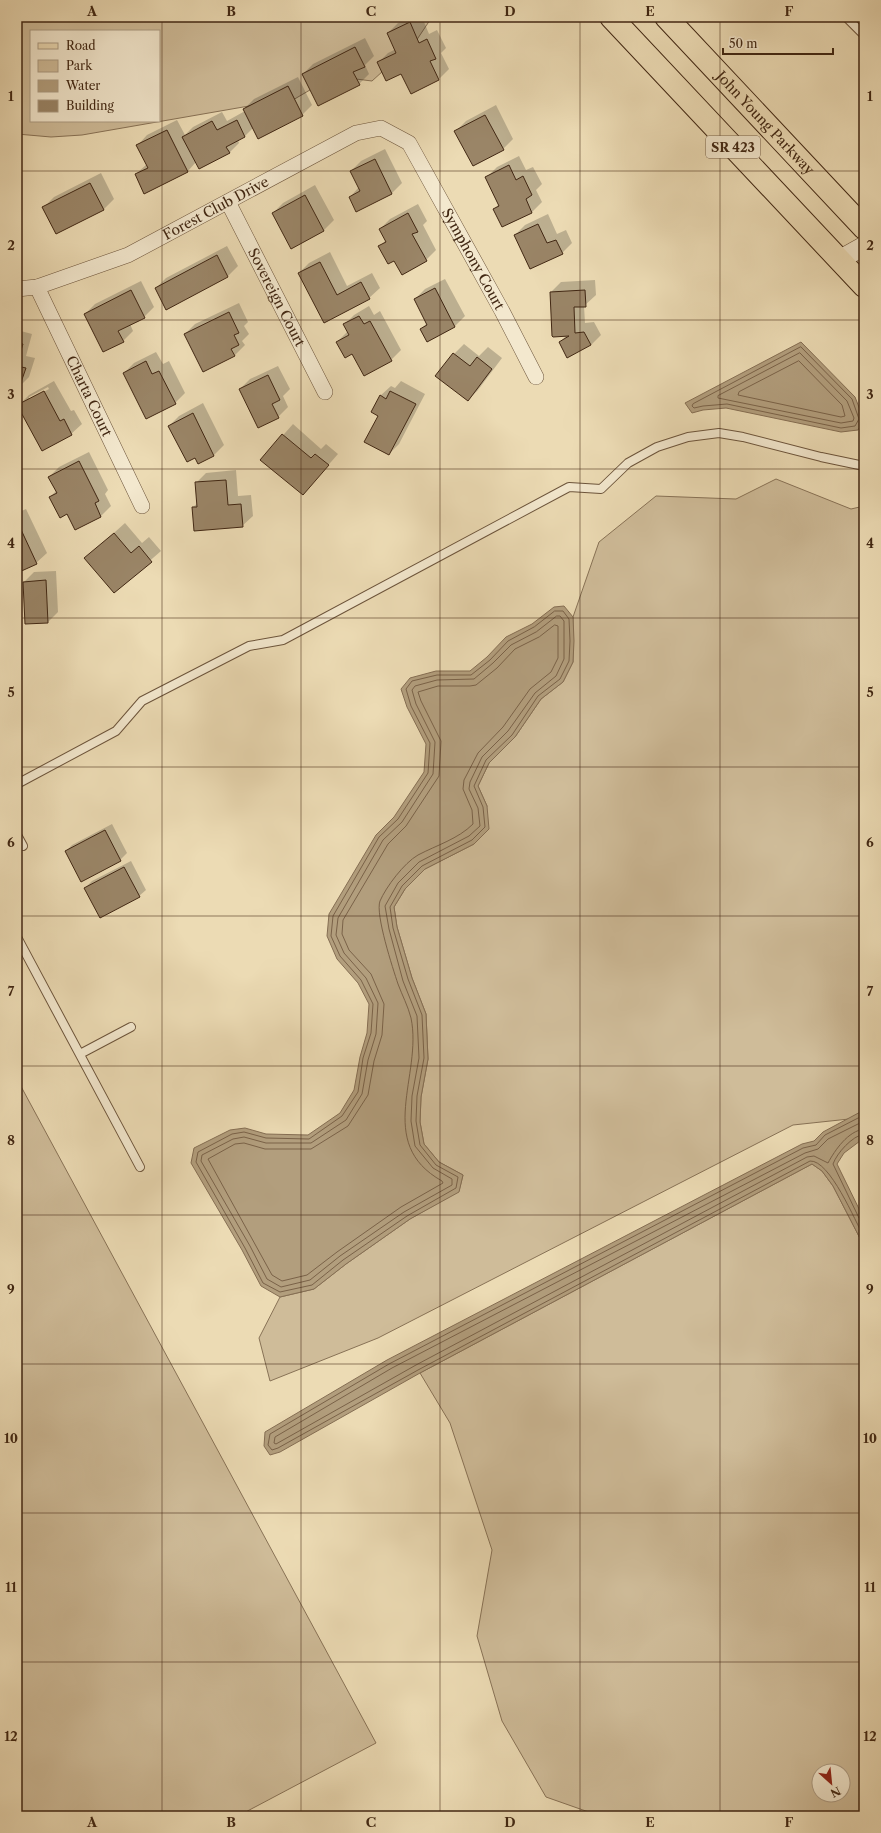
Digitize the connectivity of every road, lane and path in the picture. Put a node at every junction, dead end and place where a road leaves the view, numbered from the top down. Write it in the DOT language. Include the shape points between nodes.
graph roads {
  1 [pos="611,17"];
  2 [pos="666,17"];
  3 [pos="846,17"];
  4 [pos="864,36"];
  5 [pos="409,143"];
  6 [pos="228,202"];
  7 [pos="864,228"];
  8 [pos="864,246"];
  9 [pos="839,260"];
  10 [pos="864,286"];
  11 [pos="37,287"];
  12 [pos="17,289"];
  13 [pos="536,376"];
  14 [pos="325,392"];
  15 [pos="864,466"];
  16 [pos="142,506"];
  17 [pos="17,784"];
  18 [pos="17,836"];
  19 [pos="23,846"];
  20 [pos="17,937"];
  21 [pos="131,1027"];
  22 [pos="80,1054"];
  23 [pos="140,1168"];
  1 -- 9 [label="main road, SR 423"];
  2 -- 7 [label="main road, John Young Parkway / SR 423"];
  3 -- 4 [label="lane"];
  5 -- 6 [label="street, Forest Club Drive" via="381,128 356,133"];
  5 -- 13 [label="street, Symphony Court"];
  6 -- 11 [label="street, Forest Club Drive" via="128,255"];
  6 -- 14 [label="street, Sovereign Court"];
  8 -- 9 [label="street"];
  9 -- 10 [label="main road, SR 423"];
  11 -- 12 [label="street, Forest Club Drive"];
  11 -- 16 [label="street, Charta Court"];
  15 -- 17 [label="lane" via="719,433 688,436 657,447 628,463 601,489 569,487 282,640 249,646 142,701 116,731"];
  18 -- 19 [label="lane"];
  20 -- 22 [label="lane"];
  21 -- 22 [label="lane"];
  22 -- 23 [label="lane"];
}
